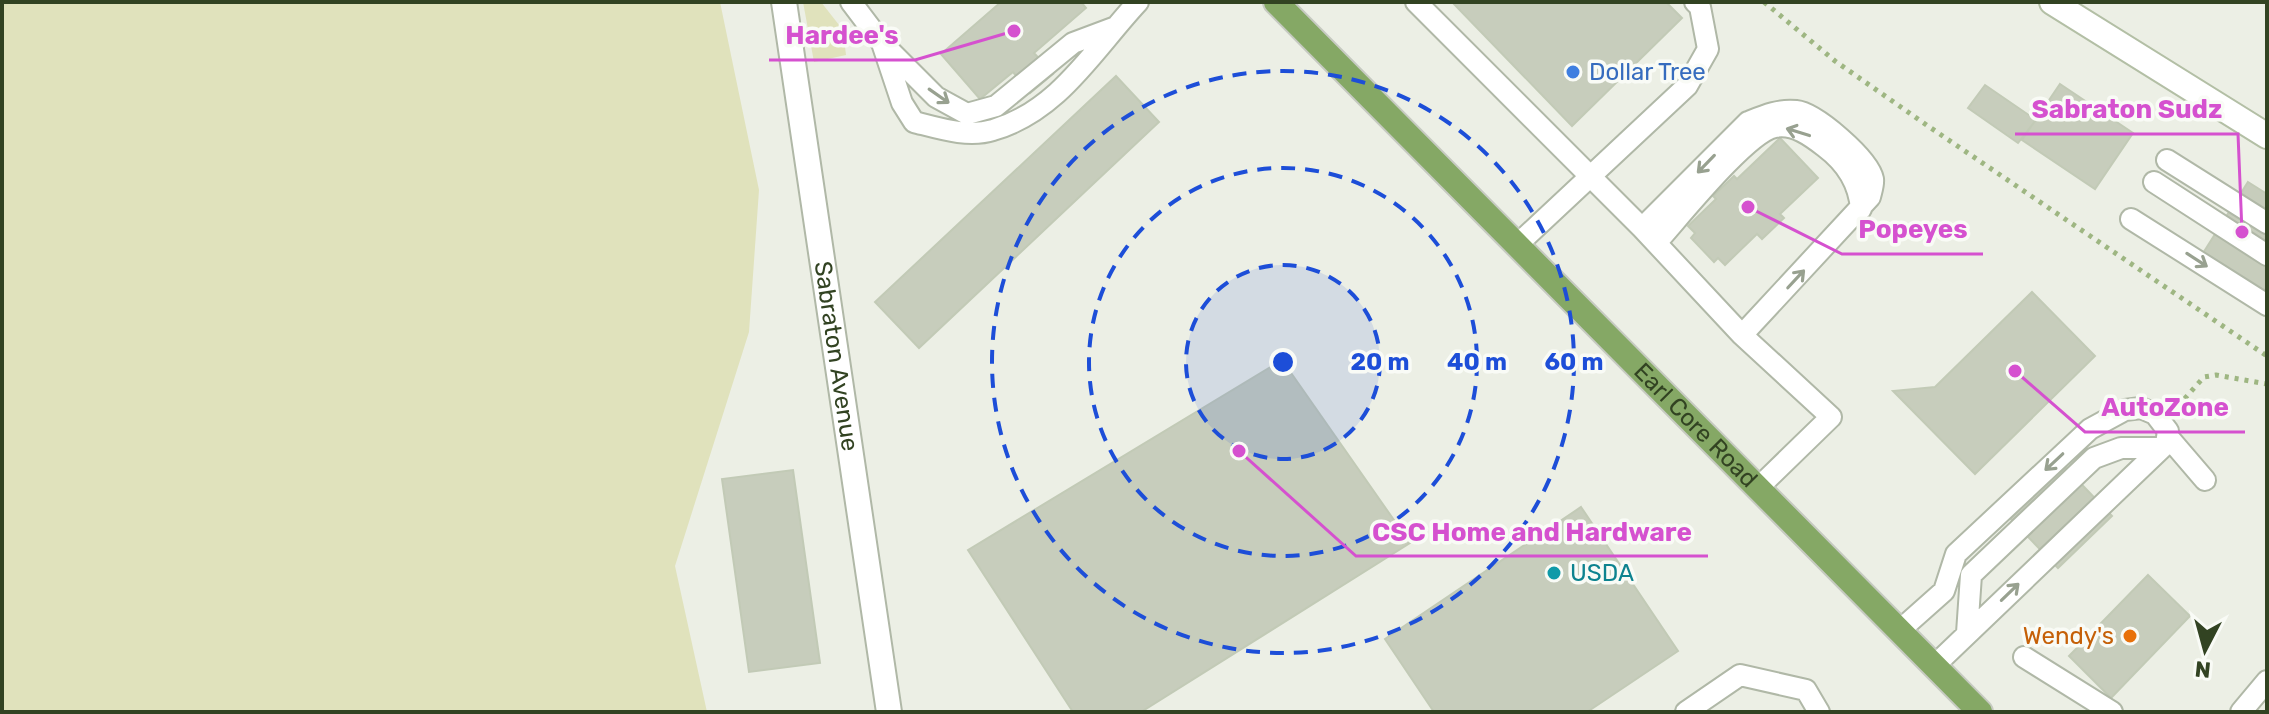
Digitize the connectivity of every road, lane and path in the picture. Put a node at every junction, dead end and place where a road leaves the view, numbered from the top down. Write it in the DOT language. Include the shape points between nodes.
graph roads {
  1 [pos="784,2"];
  2 [pos="851,2"];
  3 [pos="1138,2"];
  4 [pos="1276,2"];
  5 [pos="1416,2"];
  6 [pos="1695,2"];
  7 [pos="1764,2"];
  8 [pos="2052,2"];
  9 [pos="1113,28"];
  10 [pos="882,43"];
  11 [pos="2267,136"];
  12 [pos="2167,160"];
  13 [pos="1590,177"];
  14 [pos="2154,182"];
  15 [pos="2131,219"];
  16 [pos="2267,223"];
  17 [pos="1649,236"];
  18 [pos="1518,244"];
  19 [pos="2267,255"];
  20 [pos="2267,305"];
  21 [pos="1742,335"];
  22 [pos="2267,356"];
  23 [pos="2267,384"];
  24 [pos="2164,436"];
  25 [pos="2205,480"];
  26 [pos="1758,488"];
  27 [pos="1899,631"];
  28 [pos="1967,633"];
  29 [pos="2024,657"];
  30 [pos="1934,666"];
  31 [pos="2267,681"];
  32 [pos="889,712"];
  33 [pos="1686,712"];
  34 [pos="1819,712"];
  35 [pos="1980,712"];
  36 [pos="2112,712"];
  37 [pos="2241,712"];
  1 -- 32 [label="street, Sabraton Avenue"];
  2 -- 10 [label="lane"];
  3 -- 9 [label="lane"];
  4 -- 18 [label="main road, Earl Core Road"];
  5 -- 13 [label="lane"];
  6 -- 13 [label="lane" via="1708,49 1687,86"];
  7 -- 22 [label="path" via="1835,61"];
  8 -- 11 [label="street"];
  10 -- 9 [label="lane, one-way" via="936,97 967,114 996,106 1073,43"];
  9 -- 10 [label="lane" via="1082,71 1035,112 991,131 952,131 914,122"];
  12 -- 16 [label="lane"];
  13 -- 17 [label="lane"];
  13 -- 18 [label="lane"];
  14 -- 19 [label="lane"];
  15 -- 20 [label="lane, one-way"];
  17 -- 21 [label="lane"];
  21 -- 17 [label="lane, one-way" via="1870,197 1874,180 1866,166 1822,122 1798,111 1771,113 1748,122"];
  18 -- 26 [label="main road, Earl Core Road"];
  21 -- 26 [label="lane" via="1831,417"];
  23 -- 24 [label="path" via="2204,377"];
  24 -- 25 [label="lane"];
  24 -- 27 [label="lane, one-way" via="2155,414 2141,408 2125,410 2090,429 1956,554 1944,591"];
  28 -- 24 [label="lane, one-way"];
  24 -- 28 [label="lane" via="2094,458 1971,575"];
  26 -- 27 [label="main road, Earl Core Road"];
  27 -- 30 [label="main road, Earl Core Road"];
  28 -- 30 [label="lane"];
  29 -- 36 [label="lane"];
  30 -- 35 [label="main road, Earl Core Road"];
  31 -- 37 [label="lane"];
  33 -- 34 [label="lane" via="1740,675 1806,690"];
}
